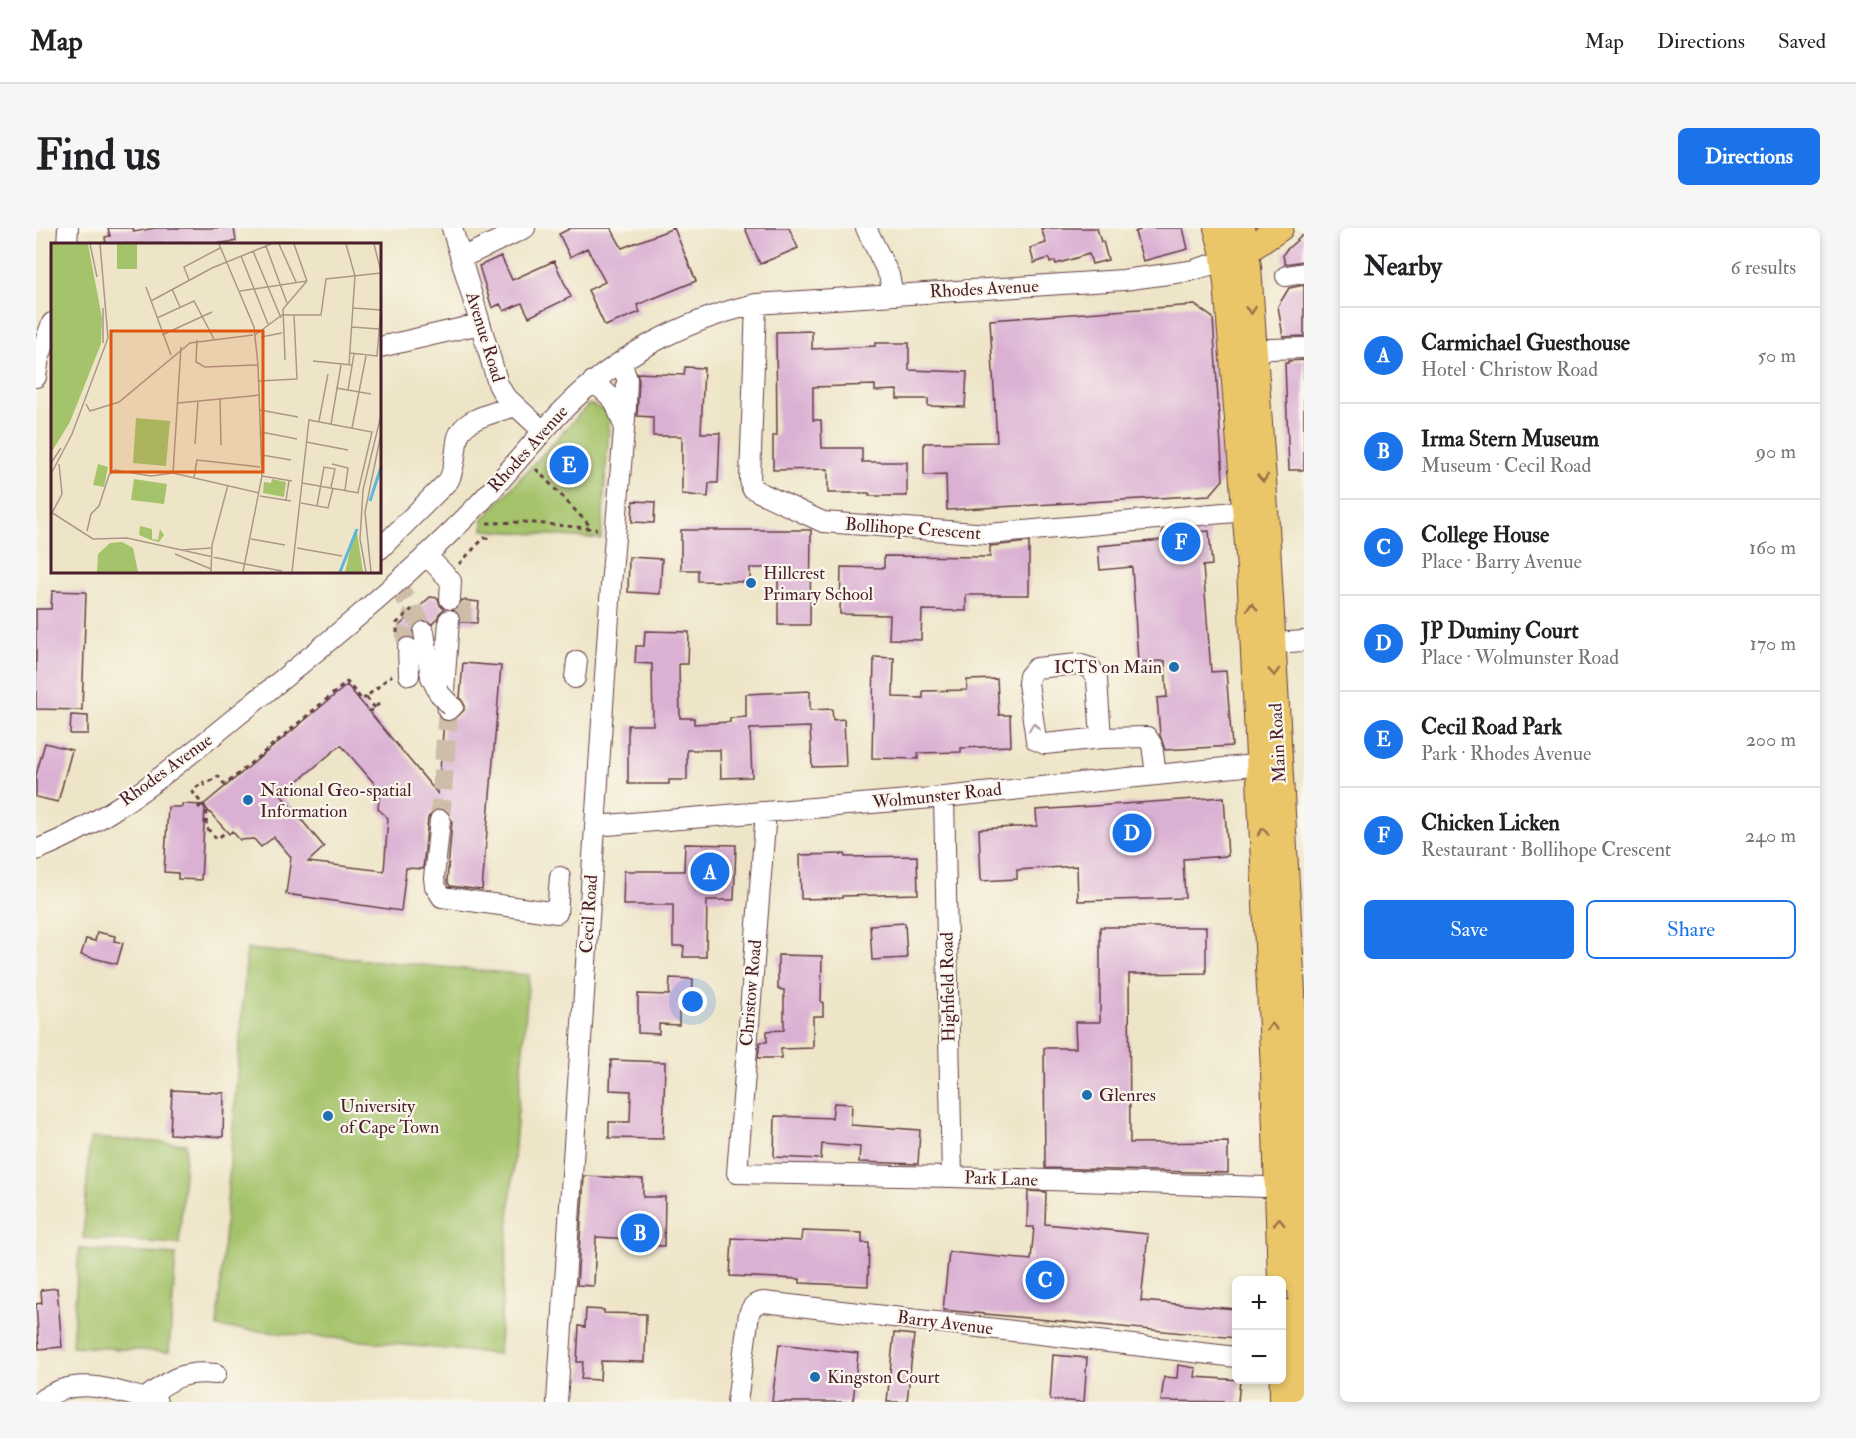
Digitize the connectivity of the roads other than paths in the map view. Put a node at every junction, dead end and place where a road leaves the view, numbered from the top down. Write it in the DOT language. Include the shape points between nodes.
graph roads {
  1 [pos="69,228"];
  2 [pos="452,228"];
  3 [pos="525,228"];
  4 [pos="866,228"];
  5 [pos="1217,228"];
  6 [pos="1280,228"];
  7 [pos="67,243"];
  8 [pos="1237,247"];
  9 [pos="461,258"];
  10 [pos="894,294"];
  11 [pos="756,304"];
  12 [pos="480,324"];
  13 [pos="51,325"];
  14 [pos="381,347"];
  15 [pos="1304,348"];
  16 [pos="1243,349"];
  17 [pos="621,362"];
  18 [pos="36,377"];
  19 [pos="593,381"];
  20 [pos="515,406"];
  21 [pos="623,426"];
  22 [pos="543,431"];
  23 [pos="1255,510"];
  24 [pos="381,548"];
  25 [pos="426,555"];
  26 [pos="454,591"];
  27 [pos="424,632"];
  28 [pos="1304,641"];
  29 [pos="1263,644"];
  30 [pos="408,648"];
  31 [pos="409,675"];
  32 [pos="452,707"];
  33 [pos="1101,738"];
  34 [pos="1269,763"];
  35 [pos="1156,774"];
  36 [pos="944,797"];
  37 [pos="766,812"];
  38 [pos="440,820"];
  39 [pos="595,826"];
  40 [pos="36,850"];
  41 [pos="560,877"];
  42 [pos="1285,888"];
  43 [pos="557,913"];
  44 [pos="589,915"];
  45 [pos="1298,992"];
  46 [pos="1291,1074"];
  47 [pos="737,1173"];
  48 [pos="952,1177"];
  49 [pos="1265,1187"];
  50 [pos="1303,1261"];
  51 [pos="1281,1276"];
  52 [pos="1232,1357"];
  53 [pos="216,1374"];
  54 [pos="1283,1384"];
  55 [pos="41,1393"];
  56 [pos="151,1400"];
  57 [pos="556,1402"];
  58 [pos="737,1402"];
  59 [pos="1283,1402"];
  60 [pos="1302,1402"];
  1 -- 7 [label="street"];
  2 -- 9 [label="street, Avenue Road"];
  3 -- 9 [label="street"];
  4 -- 10 [label="street" via="889,274"];
  5 -- 8 [label="main road, Main Road"];
  6 -- 8 [label="main road"];
  8 -- 10 [label="street, Rhodes Avenue" via="1190,271 1123,280"];
  8 -- 16 [label="main road, Main Road"];
  9 -- 12 [label="street, Avenue Road"];
  10 -- 11 [label="street, Rhodes Avenue"];
  11 -- 17 [label="street, Rhodes Avenue" via="696,322"];
  11 -- 23 [label="street, Bollihope Crescent" via="752,488 816,519 838,524 989,534"];
  12 -- 14 [label="street"];
  12 -- 20 [label="street, Avenue Road" via="498,384"];
  13 -- 18 [label="street"];
  15 -- 16 [label="street"];
  16 -- 23 [label="main road, Main Road"];
  17 -- 19 [label="street, Rhodes Avenue"];
  17 -- 21 [label="street, Cecil Road" via="628,383"];
  19 -- 21 [label="street, Cecil Road" via="614,400"];
  19 -- 22 [label="street, Rhodes Avenue"];
  20 -- 22 [label="street, Avenue Road"];
  20 -- 24 [label="street" via="462,428 449,480"];
  21 -- 39 [label="street, Cecil Road" via="615,532 588,666"];
  22 -- 25 [label="street, Rhodes Avenue" via="471,512"];
  23 -- 29 [label="main road, Main Road"];
  25 -- 26 [label="street"];
  25 -- 40 [label="street, Rhodes Avenue" via="320,648 159,779"];
  27 -- 32 [label="street, bridge" via="431,677"];
  28 -- 29 [label="street"];
  29 -- 34 [label="main road, Main Road"];
  30 -- 31 [label="street"];
  33 -- 33 [label="street, one-way" via="1045,744 1036,740 1028,683 1036,668 1078,664 1091,668 1096,680"];
  33 -- 35 [label="street" via="1149,738"];
  34 -- 35 [label="street, Wolmunster Road"];
  34 -- 42 [label="main road, Main Road"];
  35 -- 36 [label="street, Wolmunster Road"];
  36 -- 37 [label="street, Wolmunster Road"];
  36 -- 48 [label="street, Highfield Road"];
  37 -- 39 [label="street, Wolmunster Road"];
  37 -- 47 [label="street, Christow Road"];
  38 -- 43 [label="street" via="434,878 442,897"];
  39 -- 44 [label="street, Cecil Road"];
  41 -- 43 [label="street"];
  42 -- 45 [label="main road, Main Road"];
  46 -- 42 [label="main road, Main Road, one-way"];
  43 -- 44 [label="street"];
  44 -- 57 [label="street, Cecil Road"];
  45 -- 46 [label="main road, Main Road"];
  46 -- 50 [label="main road, Main Road"];
  51 -- 46 [label="main road, Main Road, one-way"];
  47 -- 48 [label="street, Park Lane"];
  48 -- 49 [label="street, Park Lane"];
  50 -- 60 [label="main road, Main Road"];
  52 -- 58 [label="street, Barry Avenue" via="764,1302 751,1307 749,1314"];
  53 -- 56 [label="street" via="188,1373 172,1378"];
  54 -- 59 [label="main road"];
  55 -- 56 [label="street" via="84,1385"];
}
